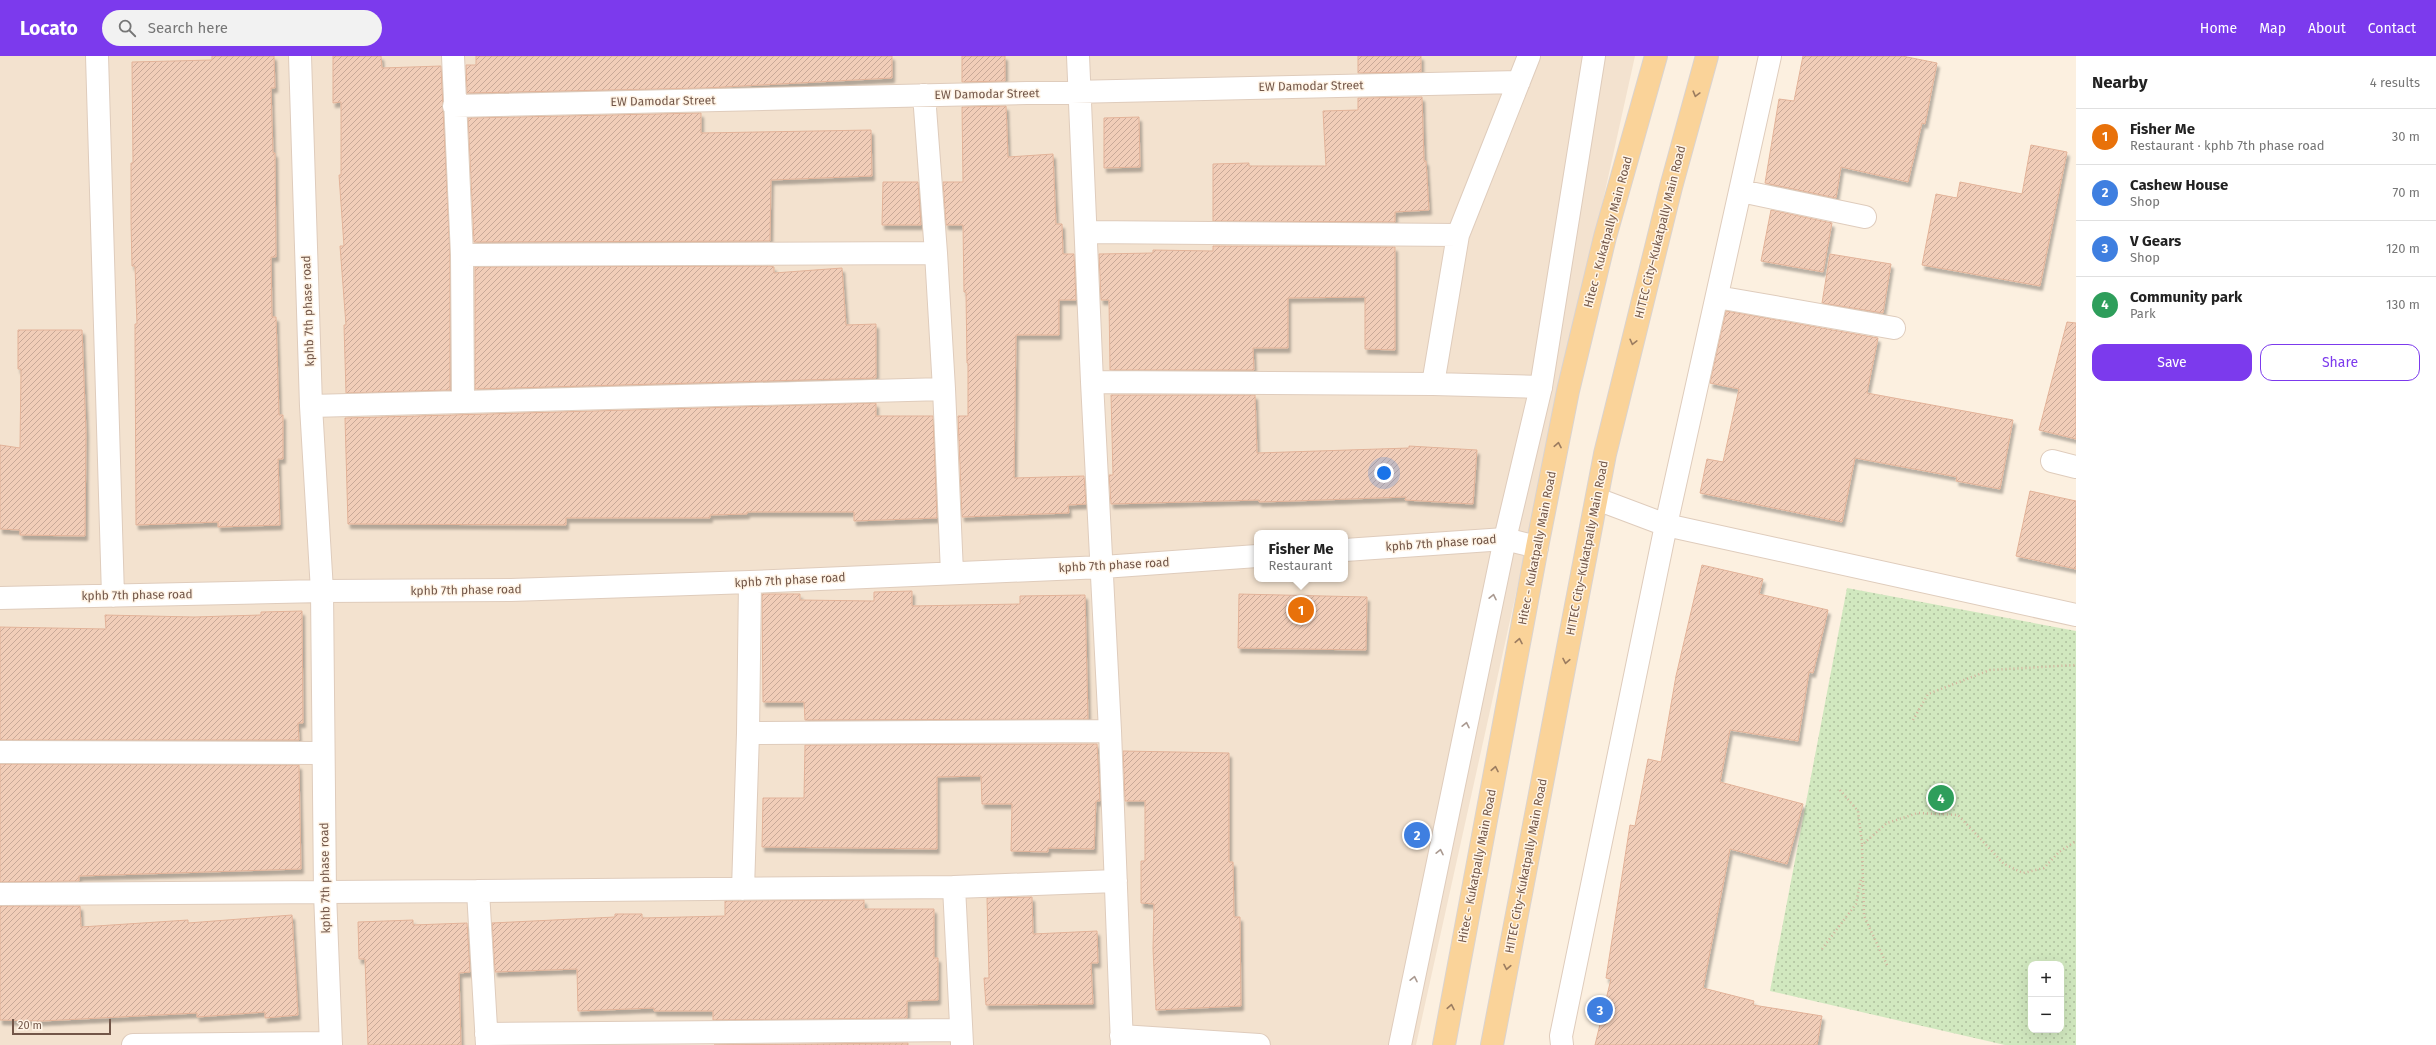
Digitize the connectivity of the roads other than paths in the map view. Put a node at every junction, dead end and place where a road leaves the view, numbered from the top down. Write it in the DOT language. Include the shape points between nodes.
graph roads {
  1 [pos="97,56"];
  2 [pos="300,56"];
  3 [pos="453,56"];
  4 [pos="1078,56"];
  5 [pos="1529,56"];
  6 [pos="1594,56"];
  7 [pos="1656,56"];
  8 [pos="1707,56"];
  9 [pos="1770,56"];
  10 [pos="1519,82"];
  11 [pos="1080,92"];
  12 [pos="924,95"];
  13 [pos="454,106"];
  14 [pos="1741,191"];
  15 [pos="1865,217"];
  16 [pos="1086,232"];
  17 [pos="1458,235"];
  18 [pos="936,253"];
  19 [pos="462,255"];
  20 [pos="1717,297"];
  21 [pos="1894,328"];
  22 [pos="1092,382"];
  23 [pos="1433,384"];
  24 [pos="1541,387"];
  25 [pos="944,389"];
  26 [pos="463,402"];
  27 [pos="311,406"];
  28 [pos="2052,461"];
  29 [pos="2076,466"];
  30 [pos="1597,499"];
  31 [pos="1666,526"];
  32 [pos="1505,539"];
  33 [pos="1537,547"];
  34 [pos="1348,550"];
  35 [pos="1254,556"];
  36 [pos="1103,567"];
  37 [pos="952,573"];
  38 [pos="750,582"];
  39 [pos="322,590"];
  40 [pos="113,596"];
  41 [pos="0,598"];
  42 [pos="2076,615"];
  43 [pos="1110,731"];
  44 [pos="748,733"];
  45 [pos="0,752"];
  46 [pos="323,753"];
  47 [pos="1116,881"];
  48 [pos="954,887"];
  49 [pos="744,889"];
  50 [pos="478,891"];
  51 [pos="325,892"];
  52 [pos="0,894"];
  53 [pos="962,1037"];
  54 [pos="487,1039"];
  55 [pos="1122,1040"];
  56 [pos="331,1044"];
  57 [pos="133,1045"];
  58 [pos="1259,1045"];
  59 [pos="1400,1045"];
  60 [pos="1444,1045"];
  61 [pos="1492,1045"];
  62 [pos="1562,1045"];
  1 -- 40 [label="street"];
  2 -- 27 [label="street, kphb 7th phase road"];
  3 -- 13 [label="street"];
  4 -- 11 [label="street"];
  5 -- 10 [label="street"];
  6 -- 24 [label="street"];
  33 -- 7 [label="main road, Hitec - Kukatpally Main Road, one-way" via="1568,391 1603,245"];
  8 -- 30 [label="main road, HITEC City–Kukatpally Main Road, one-way" via="1671,187 1605,454"];
  9 -- 14 [label="street"];
  10 -- 11 [label="street, EW Damodar Street"];
  10 -- 17 [label="street"];
  11 -- 12 [label="street, EW Damodar Street"];
  11 -- 16 [label="street"];
  12 -- 13 [label="street, EW Damodar Street"];
  12 -- 18 [label="street"];
  13 -- 19 [label="street"];
  14 -- 15 [label="street"];
  14 -- 20 [label="street"];
  16 -- 17 [label="street"];
  16 -- 22 [label="street"];
  17 -- 23 [label="street"];
  18 -- 19 [label="street"];
  18 -- 25 [label="street"];
  19 -- 26 [label="street"];
  20 -- 21 [label="street"];
  20 -- 31 [label="street"];
  22 -- 23 [label="street"];
  22 -- 36 [label="street"];
  23 -- 24 [label="street"];
  24 -- 32 [label="street"];
  25 -- 26 [label="street"];
  25 -- 37 [label="street"];
  26 -- 27 [label="street"];
  27 -- 39 [label="street, kphb 7th phase road"];
  28 -- 29 [label="street"];
  30 -- 31 [label="street"];
  30 -- 61 [label="main road, HITEC City–Kukatpally Main Road, one-way"];
  31 -- 42 [label="street"];
  31 -- 62 [label="street" via="1561,1036"];
  32 -- 33 [label="street, kphb 7th phase road"];
  32 -- 34 [label="street, kphb 7th phase road"];
  59 -- 32 [label="street, one-way"];
  60 -- 33 [label="main road, Hitec - Kukatpally Main Road, one-way"];
  35 -- 36 [label="street, kphb 7th phase road"];
  36 -- 37 [label="street, kphb 7th phase road"];
  36 -- 43 [label="street"];
  37 -- 38 [label="street, kphb 7th phase road"];
  38 -- 39 [label="street, kphb 7th phase road" via="511,590"];
  38 -- 44 [label="street"];
  39 -- 40 [label="street, kphb 7th phase road"];
  39 -- 46 [label="street, kphb 7th phase road"];
  40 -- 41 [label="street, kphb 7th phase road"];
  43 -- 44 [label="street"];
  43 -- 47 [label="street"];
  44 -- 49 [label="street"];
  45 -- 46 [label="street"];
  46 -- 51 [label="street, kphb 7th phase road"];
  47 -- 48 [label="street"];
  47 -- 55 [label="street"];
  48 -- 49 [label="street"];
  48 -- 53 [label="street"];
  49 -- 50 [label="street"];
  50 -- 51 [label="street"];
  50 -- 54 [label="street"];
  51 -- 52 [label="street"];
  51 -- 56 [label="street, kphb 7th phase road"];
  53 -- 54 [label="street"];
  55 -- 58 [label="street"];
  56 -- 57 [label="street"];
}
